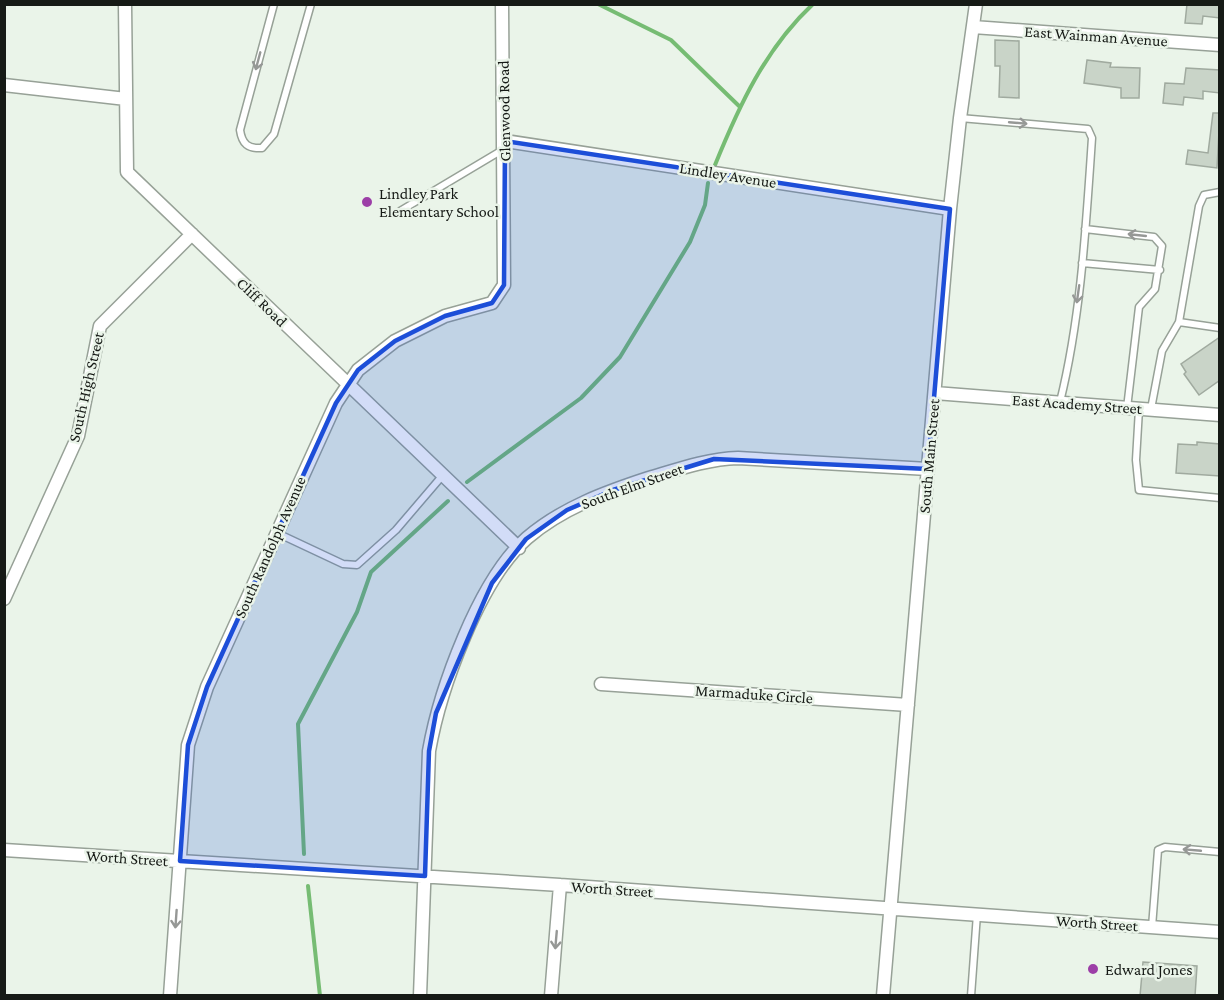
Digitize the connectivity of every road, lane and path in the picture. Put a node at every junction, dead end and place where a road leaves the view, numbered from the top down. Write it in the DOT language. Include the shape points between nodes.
graph roads {
  1 [pos="125,4"];
  2 [pos="274,4"];
  3 [pos="311,4"];
  4 [pos="502,4"];
  5 [pos="976,4"];
  6 [pos="973,27"];
  7 [pos="1220,45"];
  8 [pos="4,85"];
  9 [pos="126,99"];
  10 [pos="960,118"];
  11 [pos="505,145"];
  12 [pos="1220,192"];
  13 [pos="950,209"];
  14 [pos="400,210"];
  15 [pos="1085,229"];
  16 [pos="192,234"];
  17 [pos="1082,262"];
  18 [pos="1160,270"];
  19 [pos="474,310"];
  20 [pos="1179,322"];
  21 [pos="1220,328"];
  22 [pos="348,385"];
  23 [pos="935,393"];
  24 [pos="1060,402"];
  25 [pos="1139,408"];
  26 [pos="1220,415"];
  27 [pos="928,469"];
  28 [pos="443,476"];
  29 [pos="1220,498"];
  30 [pos="277,533"];
  31 [pos="519,548"];
  32 [pos="4,599"];
  33 [pos="601,684"];
  34 [pos="908,705"];
  35 [pos="4,850"];
  36 [pos="1220,852"];
  37 [pos="180,861"];
  38 [pos="425,876"];
  39 [pos="560,885"];
  40 [pos="890,908"];
  41 [pos="977,914"];
  42 [pos="1152,927"];
  43 [pos="1220,932"];
  44 [pos="170,996"];
  45 [pos="420,996"];
  46 [pos="551,996"];
  47 [pos="884,996"];
  48 [pos="971,996"];
  1 -- 9 [label="street, Cliff Road"];
  2 -- 3 [label="lane, one-way" via="240,130 243,142 250,148 262,148 273,134"];
  4 -- 11 [label="street, Glenwood Road"];
  5 -- 6 [label="street, South Main Street"];
  6 -- 7 [label="street, East Wainman Avenue"];
  6 -- 10 [label="street, South Main Street"];
  8 -- 9 [label="street"];
  9 -- 16 [label="street, Cliff Road" via="127,172"];
  10 -- 13 [label="street, South Main Street"];
  10 -- 15 [label="lane, one-way" via="1088,129 1092,138"];
  11 -- 13 [label="street, Lindley Avenue"];
  11 -- 14 [label="lane"];
  11 -- 19 [label="street, Glenwood Road" via="504,285 492,303"];
  12 -- 20 [label="lane" via="1204,195 1199,206"];
  13 -- 23 [label="street, South Main Street"];
  15 -- 17 [label="lane"];
  18 -- 15 [label="lane, one-way" via="1162,246 1154,237"];
  16 -- 22 [label="street, Cliff Road"];
  16 -- 32 [label="street, South High Street" via="100,326 78,436"];
  17 -- 18 [label="lane"];
  17 -- 24 [label="lane, one-way"];
  18 -- 25 [label="lane" via="1155,289 1139,307"];
  19 -- 22 [label="street, South Randolph Avenue" via="445,316 395,341 358,370"];
  20 -- 21 [label="lane"];
  20 -- 25 [label="lane" via="1162,351"];
  22 -- 28 [label="street, Cliff Road"];
  22 -- 30 [label="street, South Randolph Avenue" via="336,403"];
  23 -- 24 [label="street, East Academy Street"];
  23 -- 27 [label="street, South Main Street"];
  24 -- 25 [label="street, East Academy Street"];
  25 -- 26 [label="street, East Academy Street"];
  25 -- 29 [label="lane" via="1139,490"];
  27 -- 31 [label="street, South Elm Street" via="714,459 613,490 567,510"];
  27 -- 34 [label="street, South Main Street"];
  28 -- 30 [label="lane" via="396,530 357,565 343,564"];
  28 -- 31 [label="street, Cliff Road"];
  30 -- 37 [label="street, South Randolph Avenue" via="207,687 188,746"];
  31 -- 38 [label="street, South Elm Street" via="492,583 436,713 429,751"];
  33 -- 34 [label="street, Marmaduke Circle"];
  34 -- 40 [label="street, South Main Street"];
  35 -- 37 [label="street, Worth Street"];
  36 -- 42 [label="lane, one-way" via="1165,847 1158,850"];
  37 -- 38 [label="street, Worth Street"];
  37 -- 44 [label="street, South Randolph Avenue, one-way"];
  38 -- 39 [label="street, Worth Street"];
  38 -- 45 [label="street, South Elm Street"];
  39 -- 40 [label="street, Worth Street"];
  39 -- 46 [label="street, one-way"];
  40 -- 41 [label="street, Worth Street"];
  40 -- 47 [label="street, South Main Street"];
  41 -- 42 [label="street, Worth Street"];
  41 -- 48 [label="lane"];
  42 -- 43 [label="street, Worth Street"];
}
